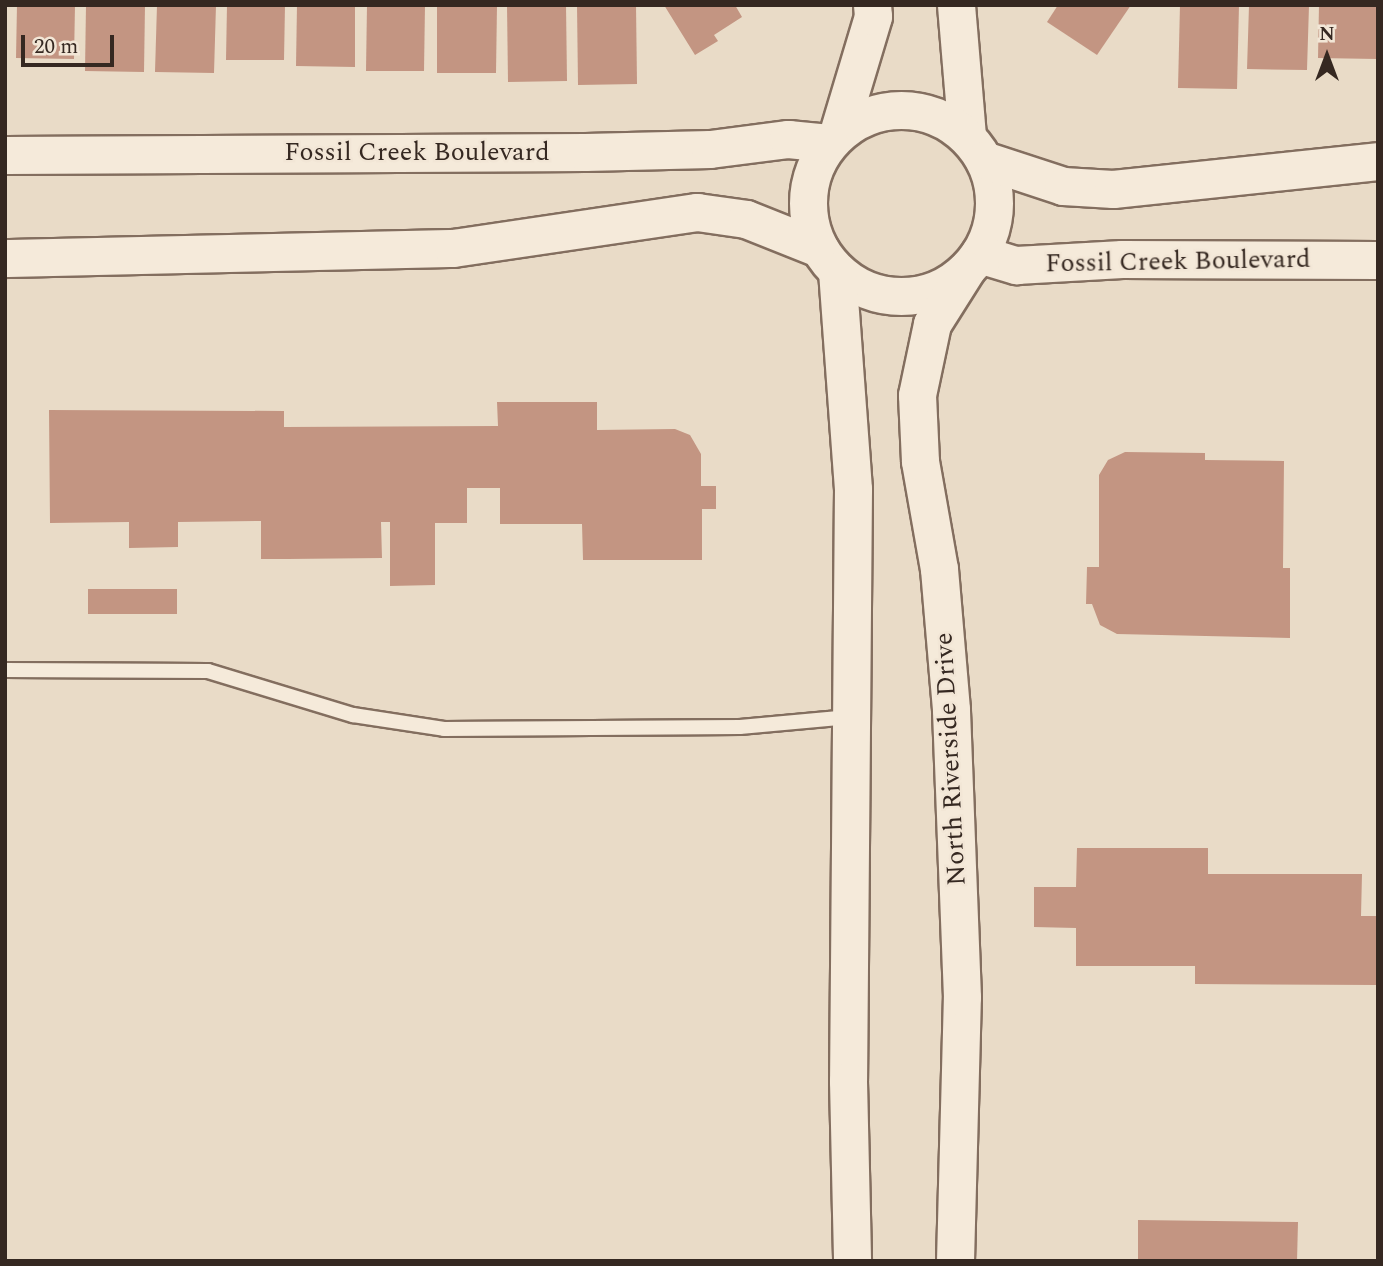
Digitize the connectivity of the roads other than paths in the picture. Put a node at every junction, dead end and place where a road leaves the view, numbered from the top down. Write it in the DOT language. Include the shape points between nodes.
graph roads {
  1 [pos="872,5"];
  2 [pos="956,5"];
  3 [pos="833,138"];
  4 [pos="975,148"];
  5 [pos="5,155"];
  6 [pos="1378,161"];
  7 [pos="5,258"];
  8 [pos="828,260"];
  9 [pos="1378,260"];
  10 [pos="973,262"];
  11 [pos="5,670"];
  12 [pos="851,717"];
  13 [pos="852,1261"];
  14 [pos="955,1261"];
  1 -- 3 [label="main road" via="873,16"];
  2 -- 4 [label="main road"];
  3 -- 4 [label="main road" via="861,118 888,110 917,111 944,119"];
  3 -- 5 [label="main road, Fossil Creek Boulevard" via="710,149 584,152"];
  3 -- 8 [label="main road" via="809,183 807,205"];
  4 -- 6 [label="main road" via="1063,186 1113,189"];
  4 -- 10 [label="main road" via="995,208 990,232"];
  7 -- 8 [label="main road" via="453,248 697,212 746,219"];
  8 -- 10 [label="main road" via="860,287 888,295 925,292"];
  8 -- 12 [label="main road" via="853,489"];
  9 -- 10 [label="main road, Fossil Creek Boulevard"];
  10 -- 14 [label="main road, North Riverside Drive" via="932,324 917,394 920,461 939,569 951,709 962,997"];
  11 -- 12 [label="lane" via="208,671 353,715 444,729 740,727"];
  12 -- 13 [label="main road"];
}
